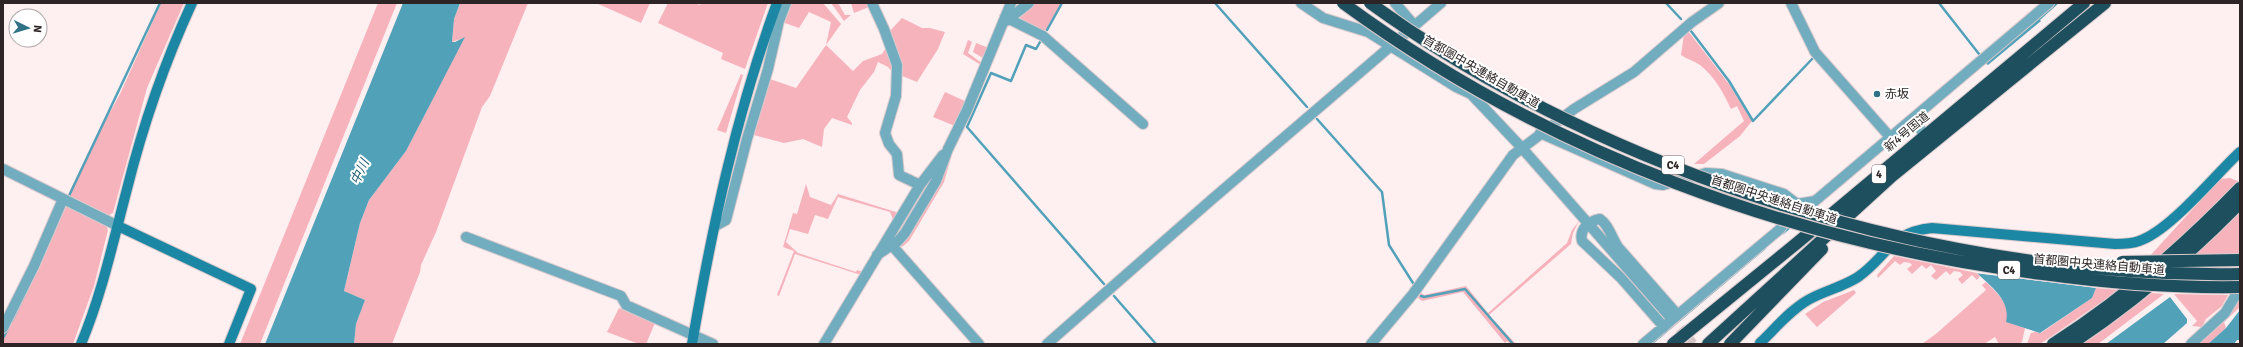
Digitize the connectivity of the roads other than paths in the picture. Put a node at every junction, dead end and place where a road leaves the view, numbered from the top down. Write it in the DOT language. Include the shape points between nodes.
graph roads {
  1 [pos="192,3"];
  2 [pos="777,3"];
  3 [pos="786,3"];
  4 [pos="872,3"];
  5 [pos="1010,3"];
  6 [pos="1029,3"];
  7 [pos="1301,3"];
  8 [pos="1343,3"];
  9 [pos="1370,3"];
  10 [pos="1394,3"];
  11 [pos="1441,3"];
  12 [pos="1719,3"];
  13 [pos="1791,3"];
  14 [pos="2050,3"];
  15 [pos="2074,3"];
  16 [pos="2084,3"];
  17 [pos="2104,3"];
  18 [pos="1007,18"];
  19 [pos="1414,25"];
  20 [pos="1389,46"];
  21 [pos="1958,108"];
  22 [pos="1912,119"];
  23 [pos="1143,124"];
  24 [pos="1540,133"];
  25 [pos="1925,135"];
  26 [pos="1890,137"];
  27 [pos="1522,148"];
  28 [pos="948,149"];
  29 [pos="2240,153"];
  30 [pos="3,169"];
  31 [pos="1892,176"];
  32 [pos="920,184"];
  33 [pos="2240,188"];
  34 [pos="63,199"];
  35 [pos="2240,203"];
  36 [pos="1797,204"];
  37 [pos="1588,224"];
  38 [pos="118,226"];
  39 [pos="715,226"];
  40 [pos="466,237"];
  41 [pos="889,242"];
  42 [pos="2005,256"];
  43 [pos="2240,260"];
  44 [pos="2240,274"];
  45 [pos="2240,288"];
  46 [pos="1674,316"];
  47 [pos="1664,327"];
  48 [pos="3,328"];
  49 [pos="693,340"];
  50 [pos="81,344"];
  51 [pos="229,344"];
  52 [pos="713,344"];
  53 [pos="824,344"];
  54 [pos="979,344"];
  55 [pos="1047,344"];
  56 [pos="1371,344"];
  57 [pos="1643,344"];
  58 [pos="1672,344"];
  59 [pos="1708,344"];
  60 [pos="1730,344"];
  61 [pos="1759,344"];
  62 [pos="2053,344"];
  63 [pos="2071,344"];
  64 [pos="2191,344"];
  1 -- 38 [label="street" via="156,88"];
  2 -- 39 [label="street" via="756,60 740,116"];
  3 -- 39 [label="street" via="726,220"];
  4 -- 32 [label="street" via="896,65 896,96 885,133 897,154 899,175"];
  5 -- 18 [label="street"];
  6 -- 18 [label="street"];
  7 -- 20 [label="street" via="1323,18 1361,28"];
  8 -- 45 [label="highway, 首都圏中央連絡自動車道 / C4, bridge" via="1464,82 1559,132 1664,178 1777,219 1897,250 2003,269 2122,283"];
  9 -- 42 [label="highway, 首都圏中央連絡自動車道 / C4, bridge" via="1440,49 1530,100 1607,138 1721,185 1868,229"];
  10 -- 19 [label="street"];
  11 -- 19 [label="street"];
  12 -- 24 [label="street" via="1692,22 1634,72"];
  13 -- 26 [label="street" via="1816,52"];
  14 -- 22 [label="street"];
  15 -- 21 [label="highway"];
  16 -- 21 [label="highway, 新4号国道 / 4"];
  17 -- 31 [label="highway, 新4号国道 / 4"];
  18 -- 23 [label="street" via="1043,36"];
  18 -- 28 [label="street"];
  19 -- 20 [label="street"];
  20 -- 27 [label="street" via="1456,88 1471,94"];
  20 -- 55 [label="street"];
  21 -- 25 [label="highway, 新4号国道 / 4"];
  22 -- 25 [label="street"];
  22 -- 26 [label="street"];
  24 -- 27 [label="street"];
  24 -- 36 [label="street" via="1655,184 1663,185 1706,173 1722,174 1784,194"];
  25 -- 58 [label="highway, 新4号国道 / 4"];
  26 -- 36 [label="street" via="1814,200"];
  27 -- 37 [label="street"];
  27 -- 56 [label="street" via="1502,168 1413,294"];
  28 -- 32 [label="street"];
  28 -- 41 [label="street" via="936,181 904,233"];
  29 -- 61 [label="street" via="2161,229 2139,241 2115,244 1932,228 1913,232 1893,242 1875,263 1857,278 1806,301"];
  30 -- 34 [label="street"];
  31 -- 59 [label="highway, 新4号国道 / 4"];
  31 -- 60 [label="highway"];
  32 -- 41 [label="street"];
  33 -- 62 [label="highway" via="2185,243 2133,287"];
  34 -- 38 [label="street"];
  34 -- 48 [label="street"];
  35 -- 63 [label="highway" via="2167,272 2132,301"];
  36 -- 46 [label="street" via="1780,229"];
  37 -- 46 [label="street" via="1600,219 1605,222 1618,247"];
  37 -- 47 [label="street" via="1582,232 1582,241 1621,278"];
  38 -- 50 [label="street" via="101,290"];
  38 -- 51 [label="street" via="251,289"];
  39 -- 49 [label="street"];
  40 -- 49 [label="street" via="622,296 626,305"];
  41 -- 53 [label="street" via="877,255"];
  41 -- 54 [label="street"];
  42 -- 43 [label="highway, bridge" via="2101,262"];
  42 -- 44 [label="highway, 首都圏中央連絡自動車道 / C4, bridge" via="2137,271"];
  45 -- 64 [label="street" via="2225,313"];
  46 -- 47 [label="street"];
  47 -- 57 [label="street"];
  49 -- 52 [label="street"];
}
